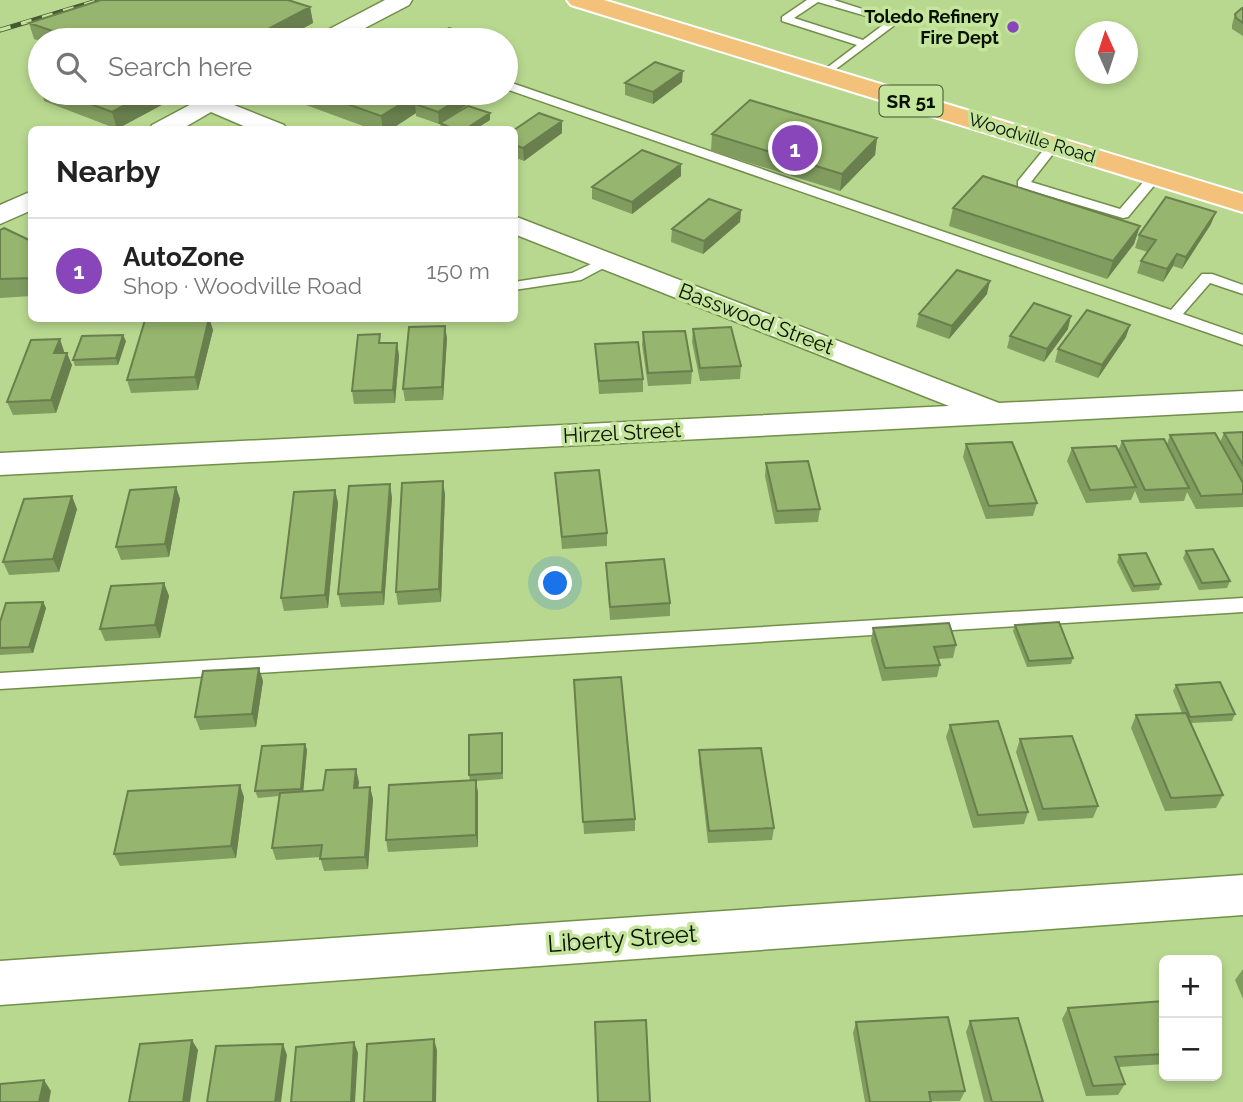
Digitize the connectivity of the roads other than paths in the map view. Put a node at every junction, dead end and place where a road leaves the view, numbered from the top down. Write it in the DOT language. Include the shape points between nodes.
graph roads {
  1 [pos="401,0"];
  2 [pos="579,0"];
  3 [pos="814,0"];
  4 [pos="822,0"];
  5 [pos="363,28"];
  6 [pos="866,44"];
  7 [pos="824,75"];
  8 [pos="518,89"];
  9 [pos="206,105"];
  10 [pos="231,105"];
  11 [pos="168,126"];
  12 [pos="268,126"];
  13 [pos="1054,145"];
  14 [pos="1156,176"];
  15 [pos="28,201"];
  16 [pos="1243,203"];
  17 [pos="0,216"];
  18 [pos="518,226"];
  19 [pos="608,260"];
  20 [pos="518,285"];
  21 [pos="1243,290"];
  22 [pos="1174,316"];
  23 [pos="1243,340"];
  24 [pos="1243,401"];
  25 [pos="998,414"];
  26 [pos="0,464"];
  27 [pos="1243,605"];
  28 [pos="0,681"];
  29 [pos="1243,895"];
  30 [pos="0,983"];
  1 -- 5 [label="street"];
  2 -- 7 [label="main road, Woodville Road / SR 51"];
  3 -- 6 [label="lane" via="786,19"];
  4 -- 6 [label="lane" via="895,21"];
  6 -- 7 [label="lane"];
  7 -- 13 [label="main road, Woodville Road / SR 51"];
  8 -- 22 [label="lane"];
  9 -- 11 [label="street"];
  10 -- 12 [label="street"];
  13 -- 14 [label="main road, Woodville Road / SR 51"];
  13 -- 14 [label="lane" via="1023,184 1123,214"];
  14 -- 16 [label="main road, Woodville Road / SR 51"];
  15 -- 17 [label="street"];
  18 -- 19 [label="street, Basswood Street"];
  19 -- 20 [label="lane" via="576,277"];
  19 -- 25 [label="street, Basswood Street"];
  21 -- 22 [label="lane" via="1207,277"];
  22 -- 23 [label="lane"];
  24 -- 25 [label="street, Hirzel Street"];
  25 -- 26 [label="street, Hirzel Street"];
  27 -- 28 [label="lane"];
  29 -- 30 [label="street, Liberty Street"];
}
